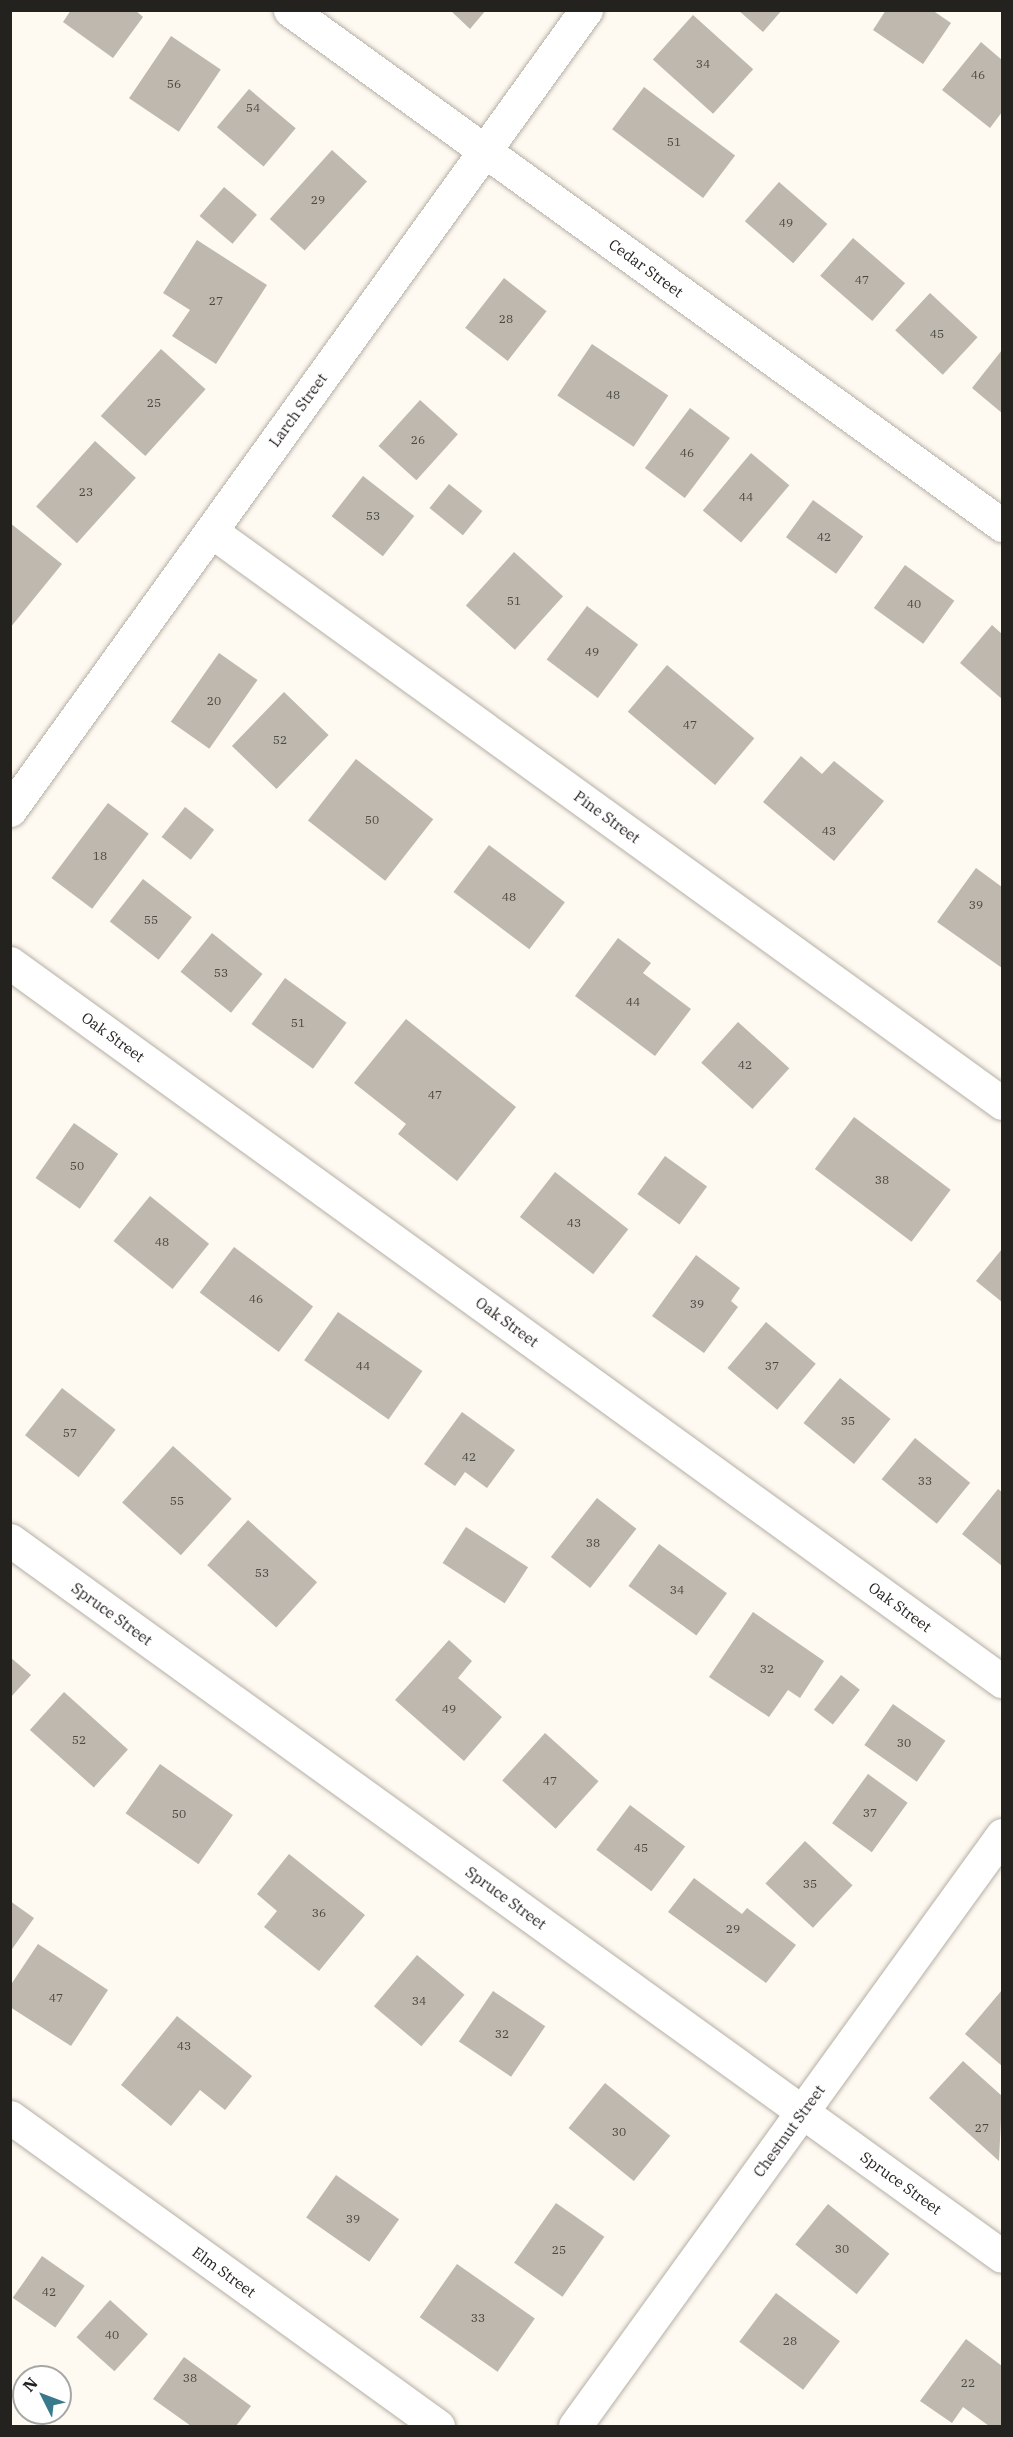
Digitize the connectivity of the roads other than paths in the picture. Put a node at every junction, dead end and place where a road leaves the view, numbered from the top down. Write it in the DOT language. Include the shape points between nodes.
graph roads {
  1 [pos="290,10"];
  2 [pos="586,10"];
  3 [pos="485,151"];
  4 [pos="1002,525"];
  5 [pos="212,531"];
  6 [pos="10,810"];
  7 [pos="10,963"];
  8 [pos="1002,1103"];
  9 [pos="10,1540"];
  10 [pos="1002,1681"];
  11 [pos="1002,1835"];
  12 [pos="803,2112"];
  13 [pos="10,2117"];
  14 [pos="1002,2256"];
  15 [pos="438,2427"];
  16 [pos="575,2427"];
  1 -- 3 [label="street, Cedar Street"];
  2 -- 3 [label="street, Larch Street"];
  3 -- 4 [label="street, Cedar Street"];
  3 -- 5 [label="street, Larch Street"];
  5 -- 6 [label="street, Larch Street"];
  5 -- 8 [label="street, Pine Street"];
  7 -- 10 [label="street, Oak Street"];
  9 -- 12 [label="street, Spruce Street"];
  11 -- 12 [label="street, Chestnut Street"];
  12 -- 14 [label="street, Spruce Street"];
  12 -- 16 [label="street, Chestnut Street"];
  13 -- 15 [label="street, Elm Street"];
}
